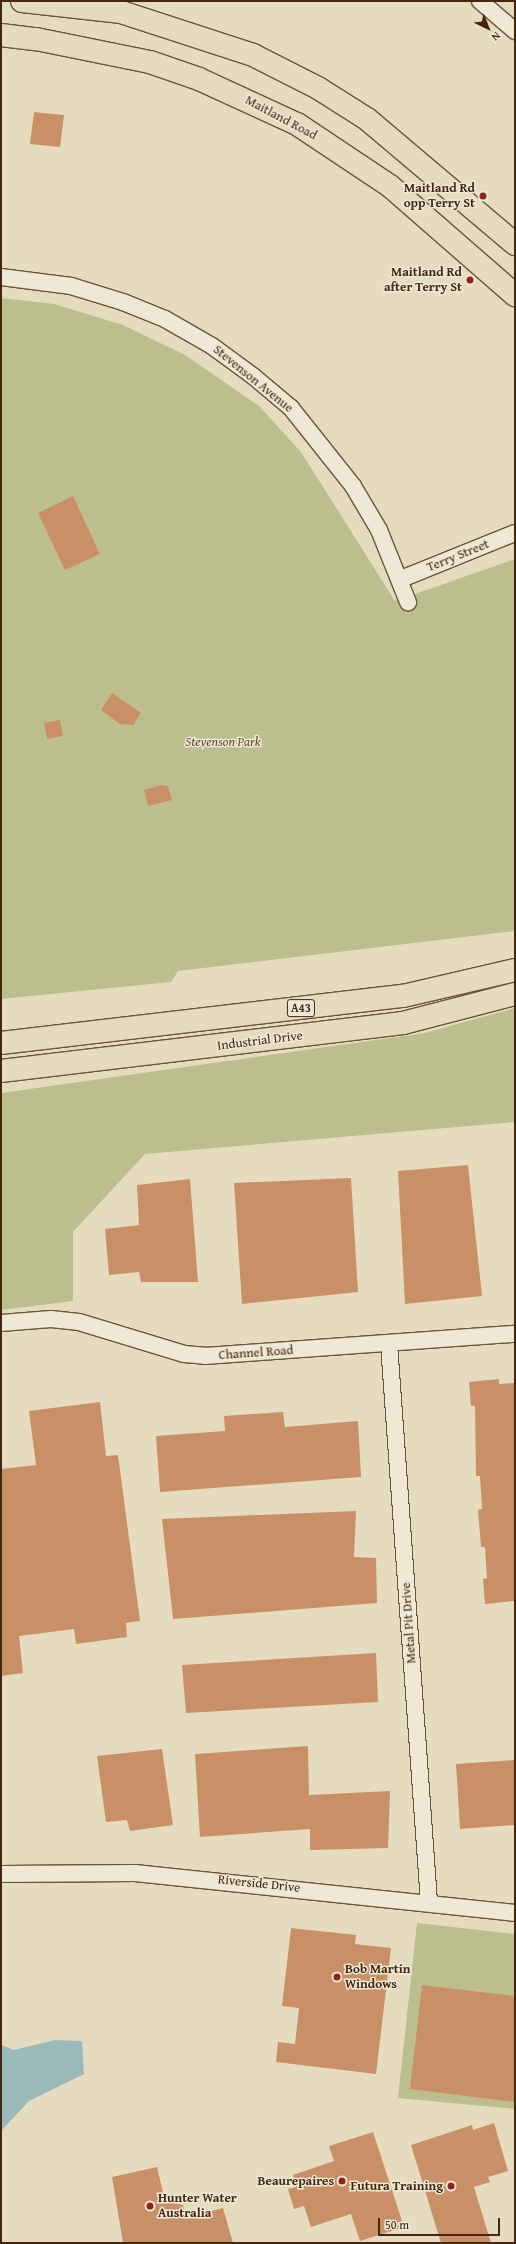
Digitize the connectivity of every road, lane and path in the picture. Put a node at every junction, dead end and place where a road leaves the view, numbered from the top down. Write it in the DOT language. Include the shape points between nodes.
graph roads {
  1 [pos="22,1"];
  2 [pos="480,1"];
  3 [pos="513,25"];
  4 [pos="1,35"];
  5 [pos="515,244"];
  6 [pos="1,277"];
  7 [pos="515,295"];
  8 [pos="515,533"];
  9 [pos="401,580"];
  10 [pos="408,602"];
  11 [pos="515,970"];
  12 [pos="515,994"];
  13 [pos="1,1043"];
  14 [pos="1,1071"];
  15 [pos="1,1323"];
  16 [pos="515,1334"];
  17 [pos="389,1344"];
  18 [pos="1,1874"];
  19 [pos="429,1902"];
  20 [pos="515,1913"];
  1 -- 5 [label="main road" via="121,12 253,55 318,88 366,119"];
  2 -- 3 [label="street"];
  4 -- 7 [label="main road, Maitland Road" via="36,38 150,62 199,79 297,124 390,186"];
  6 -- 9 [label="street, Stevenson Avenue" via="71,286 123,302 179,327 253,376 291,408 349,480 379,530"];
  8 -- 9 [label="street, Terry Street"];
  9 -- 10 [label="street, Stevenson Avenue"];
  11 -- 13 [label="main road, A43" via="403,996"];
  12 -- 14 [label="main road, Industrial Drive / A43" via="403,1023"];
  15 -- 17 [label="street, Channel Road" via="51,1319 79,1322 184,1354 205,1356"];
  16 -- 17 [label="street, Channel Road"];
  17 -- 19 [label="street, Metal Pit Drive"];
  18 -- 19 [label="street, Riverside Drive" via="135,1873"];
  19 -- 20 [label="street, Riverside Drive"];
}
